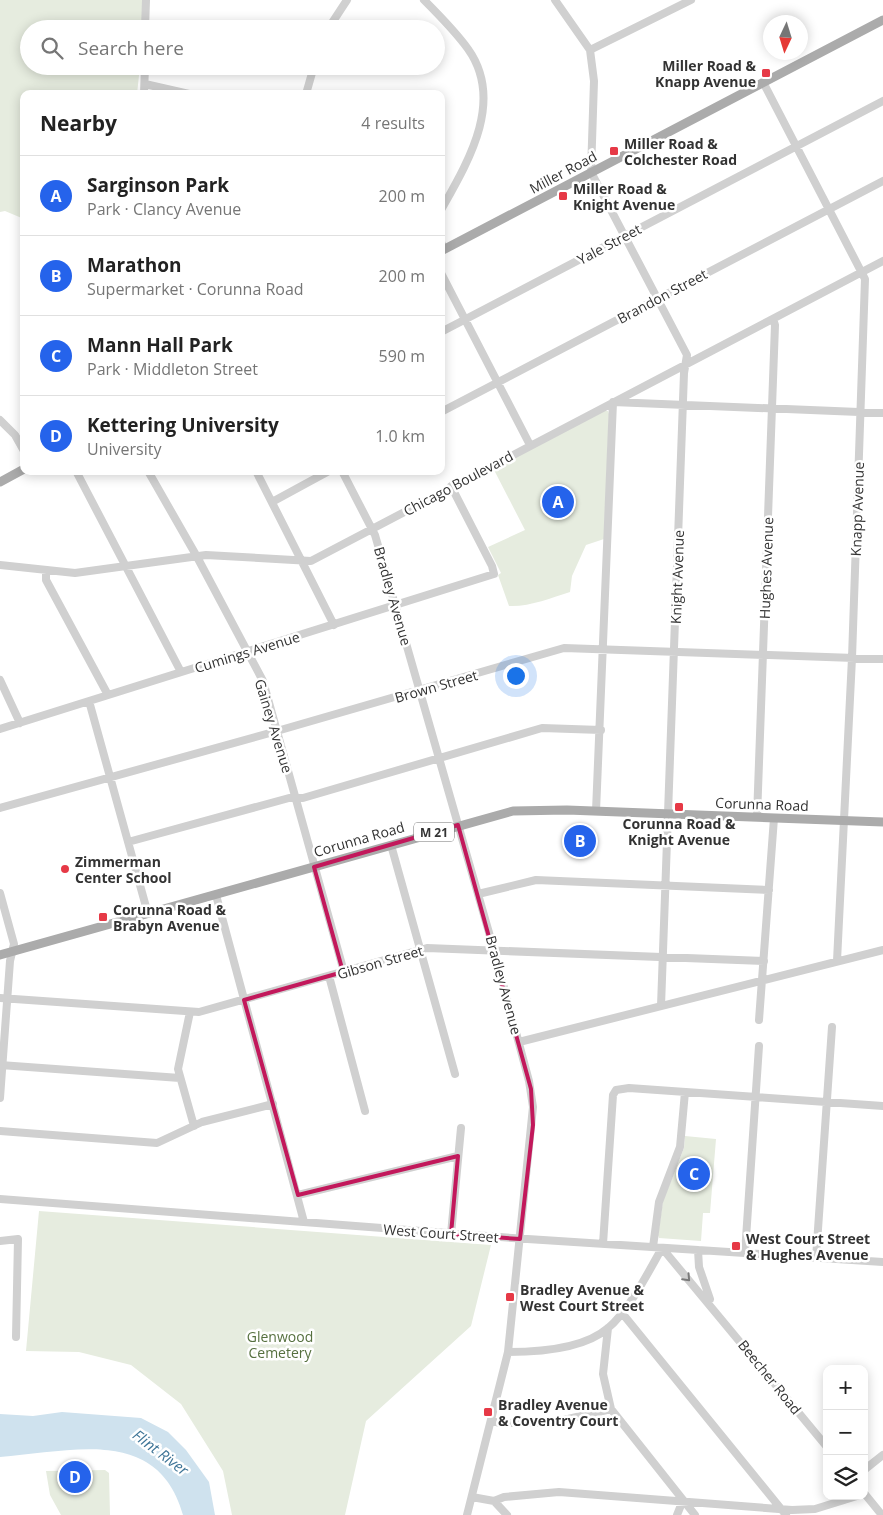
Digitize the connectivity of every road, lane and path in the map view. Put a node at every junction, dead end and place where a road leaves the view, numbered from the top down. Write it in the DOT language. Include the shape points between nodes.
graph roads {
  1 [pos="146,0"];
  2 [pos="347,0"];
  3 [pos="424,0"];
  4 [pos="555,0"];
  5 [pos="691,0"];
  6 [pos="145,20"];
  7 [pos="334,20"];
  8 [pos="442,20"];
  9 [pos="883,20"];
  10 [pos="445,23"];
  11 [pos="590,50"];
  12 [pos="145,75"];
  13 [pos="311,75"];
  14 [pos="763,82"];
  15 [pos="145,84"];
  16 [pos="144,90"];
  17 [pos="171,90"];
  18 [pos="307,90"];
  19 [pos="883,101"];
  20 [pos="796,146"];
  21 [pos="591,172"];
  22 [pos="883,181"];
  23 [pos="445,203"];
  24 [pos="830,209"];
  25 [pos="625,236"];
  26 [pos="445,245"];
  27 [pos="883,261"];
  28 [pos="863,272"];
  29 [pos="445,282"];
  30 [pos="657,299"];
  31 [pos="465,319"];
  32 [pos="773,319"];
  33 [pos="445,330"];
  34 [pos="686,365"];
  35 [pos="498,382"];
  36 [pos="613,402"];
  37 [pos="683,406"];
  38 [pos="772,409"];
  39 [pos="445,410"];
  40 [pos="860,412"];
  41 [pos="883,413"];
  42 [pos="0,420"];
  43 [pos="20,443"];
  44 [pos="530,445"];
  45 [pos="20,471"];
  46 [pos="78,475"];
  47 [pos="150,475"];
  48 [pos="258,475"];
  49 [pos="323,475"];
  50 [pos="344,475"];
  51 [pos="0,482"];
  52 [pos="451,486"];
  53 [pos="272,502"];
  54 [pos="372,528"];
  55 [pos="196,555"];
  56 [pos="303,562"];
  57 [pos="0,564"];
  58 [pos="126,565"];
  59 [pos="46,570"];
  60 [pos="396,605"];
  61 [pos="334,625"];
  62 [pos="604,648"];
  63 [pos="674,651"];
  64 [pos="247,652"];
  65 [pos="763,654"];
  66 [pos="852,658"];
  67 [pos="883,659"];
  68 [pos="181,672"];
  69 [pos="0,680"];
  70 [pos="421,690"];
  71 [pos="108,694"];
  72 [pos="89,701"];
  73 [pos="20,723"];
  74 [pos="0,729"];
  75 [pos="601,730"];
  76 [pos="278,731"];
  77 [pos="440,758"];
  78 [pos="111,778"];
  79 [pos="296,798"];
  80 [pos="0,808"];
  81 [pos="596,811"];
  82 [pos="668,814"];
  83 [pos="758,817"];
  84 [pos="774,818"];
  85 [pos="844,821"];
  86 [pos="883,822"];
  87 [pos="458,825"];
  88 [pos="128,842"];
  89 [pos="391,845"];
  90 [pos="314,866"];
  91 [pos="666,886"];
  92 [pos="769,890"];
  93 [pos="0,892"];
  94 [pos="478,894"];
  95 [pos="216,895"];
  96 [pos="148,914"];
  97 [pos="420,950"];
  98 [pos="494,950"];
  99 [pos="883,950"];
  100 [pos="12,952"];
  101 [pos="0,955"];
  102 [pos="663,958"];
  103 [pos="764,961"];
  104 [pos="837,961"];
  105 [pos="344,972"];
  106 [pos="329,976"];
  107 [pos="763,980"];
  108 [pos="4,998"];
  109 [pos="244,1000"];
  110 [pos="661,1006"];
  111 [pos="190,1012"];
  112 [pos="759,1020"];
  113 [pos="832,1027"];
  114 [pos="519,1042"];
  115 [pos="759,1046"];
  116 [pos="1,1065"];
  117 [pos="455,1074"];
  118 [pos="180,1078"];
  119 [pos="685,1092"];
  120 [pos="755,1097"];
  121 [pos="0,1098"];
  122 [pos="827,1102"];
  123 [pos="273,1104"];
  124 [pos="883,1106"];
  125 [pos="365,1111"];
  126 [pos="194,1126"];
  127 [pos="461,1128"];
  128 [pos="0,1132"];
  129 [pos="458,1156"];
  130 [pos="298,1195"];
  131 [pos="0,1199"];
  132 [pos="304,1222"];
  133 [pos="451,1234"];
  134 [pos="520,1239"];
  135 [pos="0,1241"];
  136 [pos="603,1244"];
  137 [pos="653,1247"];
  138 [pos="662,1248"];
  139 [pos="698,1250"];
  140 [pos="745,1253"];
  141 [pos="816,1258"];
  142 [pos="883,1262"];
  143 [pos="714,1307"];
  144 [pos="622,1313"];
  145 [pos="608,1328"];
  146 [pos="16,1337"];
  147 [pos="508,1352"];
  148 [pos="611,1409"];
  149 [pos="491,1420"];
  150 [pos="823,1442"];
  151 [pos="883,1455"];
  152 [pos="868,1467"];
  153 [pos="472,1497"];
  154 [pos="868,1498"];
  155 [pos="683,1500"];
  156 [pos="844,1500"];
  157 [pos="494,1501"];
  158 [pos="784,1512"];
  159 [pos="467,1515"];
  160 [pos="507,1515"];
  161 [pos="677,1515"];
  162 [pos="695,1515"];
  163 [pos="882,1515"];
  1 -- 6 [label="street"];
  2 -- 7 [label="street"];
  3 -- 8 [label="street"];
  4 -- 11 [label="street"];
  5 -- 11 [label="street"];
  9 -- 14 [label="main road, Miller Road"];
  10 -- 23 [label="street" via="468,49 479,70 485,100 476,138"];
  11 -- 21 [label="street" via="594,81"];
  12 -- 15 [label="street"];
  13 -- 18 [label="street"];
  14 -- 20 [label="street, Knapp Avenue"];
  14 -- 21 [label="main road, Miller Road"];
  15 -- 16 [label="street"];
  15 -- 17 [label="street"];
  19 -- 20 [label="street, Yale Street"];
  20 -- 24 [label="street, Knapp Avenue"];
  20 -- 25 [label="street, Yale Street"];
  21 -- 25 [label="street, Knight Avenue"];
  21 -- 26 [label="main road, Miller Road"];
  22 -- 24 [label="street, Brandon Street"];
  24 -- 28 [label="street, Knapp Avenue"];
  24 -- 30 [label="street, Brandon Street"];
  25 -- 30 [label="street, Knight Avenue"];
  25 -- 31 [label="street, Yale Street"];
  27 -- 28 [label="street, Chicago Boulevard"];
  28 -- 32 [label="street, Chicago Boulevard"];
  28 -- 40 [label="street, Knapp Avenue"];
  29 -- 31 [label="street"];
  30 -- 34 [label="street, Knight Avenue" via="687,355"];
  30 -- 35 [label="street, Brandon Street"];
  31 -- 33 [label="street, Yale Street"];
  31 -- 35 [label="street"];
  32 -- 34 [label="street, Chicago Boulevard"];
  32 -- 38 [label="street, Hughes Avenue"];
  34 -- 36 [label="street, Chicago Boulevard"];
  34 -- 37 [label="street, Knight Avenue"];
  35 -- 39 [label="street, Brandon Street"];
  35 -- 44 [label="street"];
  36 -- 37 [label="street"];
  36 -- 44 [label="street, Chicago Boulevard"];
  36 -- 62 [label="street"];
  37 -- 38 [label="street"];
  37 -- 63 [label="street, Knight Avenue"];
  38 -- 40 [label="street"];
  38 -- 65 [label="street, Hughes Avenue"];
  40 -- 41 [label="street"];
  40 -- 66 [label="street, Knapp Avenue"];
  42 -- 43 [label="street"];
  44 -- 52 [label="street, Chicago Boulevard"];
  45 -- 51 [label="main road"];
  46 -- 58 [label="street"];
  47 -- 55 [label="street, Gainey Avenue"];
  48 -- 53 [label="street"];
  49 -- 53 [label="street"];
  50 -- 54 [label="street, Bradley Avenue"];
  52 -- 54 [label="street, Chicago Boulevard"];
  52 -- 60 [label="street, Cumings Avenue" via="494,574"];
  53 -- 56 [label="street"];
  54 -- 56 [label="street, Chicago Boulevard" via="311,561"];
  54 -- 60 [label="street, Bradley Avenue"];
  55 -- 56 [label="street, Chicago Boulevard"];
  55 -- 58 [label="street, Chicago Boulevard"];
  55 -- 64 [label="street, Gainey Avenue"];
  56 -- 61 [label="street"];
  57 -- 59 [label="street, Chicago Boulevard"];
  58 -- 59 [label="street, Chicago Boulevard" via="75,573"];
  58 -- 68 [label="street"];
  59 -- 71 [label="street" via="46,580"];
  60 -- 61 [label="street, Cumings Avenue"];
  60 -- 70 [label="street, Bradley Avenue"];
  61 -- 64 [label="street, Cumings Avenue"];
  62 -- 63 [label="street, Brown Street"];
  62 -- 70 [label="street, Brown Street" via="564,648"];
  62 -- 75 [label="street"];
  63 -- 65 [label="street, Brown Street"];
  63 -- 82 [label="street, Knight Avenue"];
  64 -- 68 [label="street, Cumings Avenue"];
  64 -- 76 [label="street, Gainey Avenue" via="263,681"];
  65 -- 66 [label="street, Brown Street"];
  65 -- 83 [label="street, Hughes Avenue"];
  66 -- 67 [label="street, Brown Street"];
  66 -- 85 [label="street, Knapp Avenue"];
  68 -- 71 [label="street, Cumings Avenue"];
  69 -- 73 [label="street"];
  70 -- 76 [label="street, Brown Street"];
  70 -- 77 [label="street, Bradley Avenue"];
  71 -- 72 [label="street, Cumings Avenue"];
  72 -- 73 [label="street, Cumings Avenue"];
  72 -- 78 [label="street"];
  73 -- 74 [label="street, Cumings Avenue"];
  75 -- 77 [label="street" via="542,728"];
  75 -- 81 [label="street"];
  76 -- 78 [label="street, Brown Street"];
  76 -- 79 [label="street, Gainey Avenue"];
  77 -- 79 [label="street"];
  77 -- 87 [label="street, Bradley Avenue"];
  78 -- 80 [label="street, Brown Street"];
  78 -- 88 [label="street"];
  79 -- 88 [label="street"];
  79 -- 90 [label="street, Gainey Avenue"];
  81 -- 82 [label="main road, Corunna Road / M 21"];
  81 -- 87 [label="main road, Corunna Road / M 21" via="527,810"];
  82 -- 83 [label="main road, Corunna Road / M 21"];
  82 -- 91 [label="street, Knight Avenue"];
  83 -- 84 [label="main road, Corunna Road / M 21"];
  84 -- 85 [label="main road, Corunna Road / M 21"];
  84 -- 92 [label="street"];
  85 -- 86 [label="main road, Corunna Road / M 21"];
  85 -- 104 [label="street, Knapp Avenue"];
  87 -- 89 [label="main road, Corunna Road / M 21"];
  87 -- 94 [label="street, Bradley Avenue"];
  88 -- 96 [label="street"];
  89 -- 90 [label="main road, Corunna Road / M 21"];
  89 -- 97 [label="street"];
  90 -- 95 [label="main road, Corunna Road / M 21"];
  90 -- 105 [label="street, Gainey Avenue"];
  91 -- 92 [label="street"];
  91 -- 94 [label="street" via="536,880"];
  91 -- 102 [label="street, Knight Avenue"];
  92 -- 103 [label="street"];
  93 -- 100 [label="street" via="14,944"];
  94 -- 98 [label="street, Bradley Avenue"];
  95 -- 96 [label="main road, Corunna Road / M 21"];
  95 -- 109 [label="street"];
  96 -- 100 [label="main road, Corunna Road / M 21"];
  97 -- 98 [label="street, Gibson Street"];
  97 -- 105 [label="street, Gibson Street"];
  97 -- 117 [label="street"];
  98 -- 102 [label="street, Gibson Street"];
  98 -- 114 [label="street, Bradley Avenue"];
  99 -- 104 [label="street"];
  100 -- 101 [label="main road, Corunna Road / M 21"];
  100 -- 108 [label="street"];
  102 -- 103 [label="street, Gibson Street"];
  102 -- 110 [label="street, Knight Avenue"];
  103 -- 107 [label="street"];
  104 -- 107 [label="street"];
  105 -- 106 [label="street, Gibson Street"];
  106 -- 109 [label="street, Gibson Street"];
  106 -- 125 [label="street"];
  107 -- 110 [label="street"];
  107 -- 112 [label="street"];
  108 -- 111 [label="street, Gibson Street"];
  108 -- 116 [label="street"];
  109 -- 111 [label="street, Gibson Street"];
  109 -- 123 [label="street"];
  110 -- 114 [label="street"];
  111 -- 118 [label="street" via="178,1069"];
  113 -- 122 [label="street"];
  114 -- 134 [label="street, Bradley Avenue" via="533,1107"];
  115 -- 120 [label="street"];
  116 -- 118 [label="street"];
  116 -- 121 [label="street"];
  118 -- 126 [label="street"];
  119 -- 120 [label="street"];
  119 -- 136 [label="street" via="628,1088 616,1090 613,1095"];
  119 -- 137 [label="street" via="680,1147 659,1202"];
  120 -- 122 [label="street"];
  120 -- 140 [label="street"];
  122 -- 124 [label="street"];
  122 -- 141 [label="street"];
  123 -- 126 [label="street"];
  123 -- 130 [label="street"];
  126 -- 128 [label="street" via="157,1143"];
  127 -- 129 [label="street"];
  129 -- 130 [label="street"];
  129 -- 133 [label="street"];
  130 -- 132 [label="street"];
  131 -- 132 [label="street, West Court Street"];
  132 -- 133 [label="street, West Court Street"];
  133 -- 134 [label="street, West Court Street"];
  134 -- 136 [label="street, West Court Street"];
  134 -- 147 [label="street, Bradley Avenue"];
  135 -- 146 [label="street" via="18,1238"];
  136 -- 137 [label="street, West Court Street"];
  137 -- 138 [label="street, West Court Street"];
  138 -- 139 [label="street, West Court Street"];
  138 -- 143 [label="street, Beecher Road, one-way"];
  138 -- 144 [label="street"];
  139 -- 140 [label="street, West Court Street"];
  139 -- 143 [label="street, Beecher Road" via="703,1282"];
  140 -- 141 [label="street, West Court Street"];
  141 -- 142 [label="street, West Court Street"];
  143 -- 150 [label="street, Beecher Road"];
  144 -- 145 [label="street"];
  144 -- 158 [label="street"];
  145 -- 147 [label="street" via="597,1336 564,1346"];
  145 -- 148 [label="street" via="603,1374"];
  147 -- 149 [label="street, Bradley Avenue"];
  148 -- 149 [label="street" via="551,1423 499,1423"];
  148 -- 155 [label="street"];
  149 -- 153 [label="street, Bradley Avenue"];
  151 -- 152 [label="street"];
  153 -- 157 [label="street"];
  153 -- 159 [label="street, Bradley Avenue"];
  154 -- 163 [label="street"];
  155 -- 157 [label="street" via="559,1492 504,1497"];
  155 -- 158 [label="street"];
  155 -- 161 [label="street"];
  155 -- 162 [label="street"];
  156 -- 158 [label="street" via="815,1509"];
  157 -- 160 [label="street"];
}
